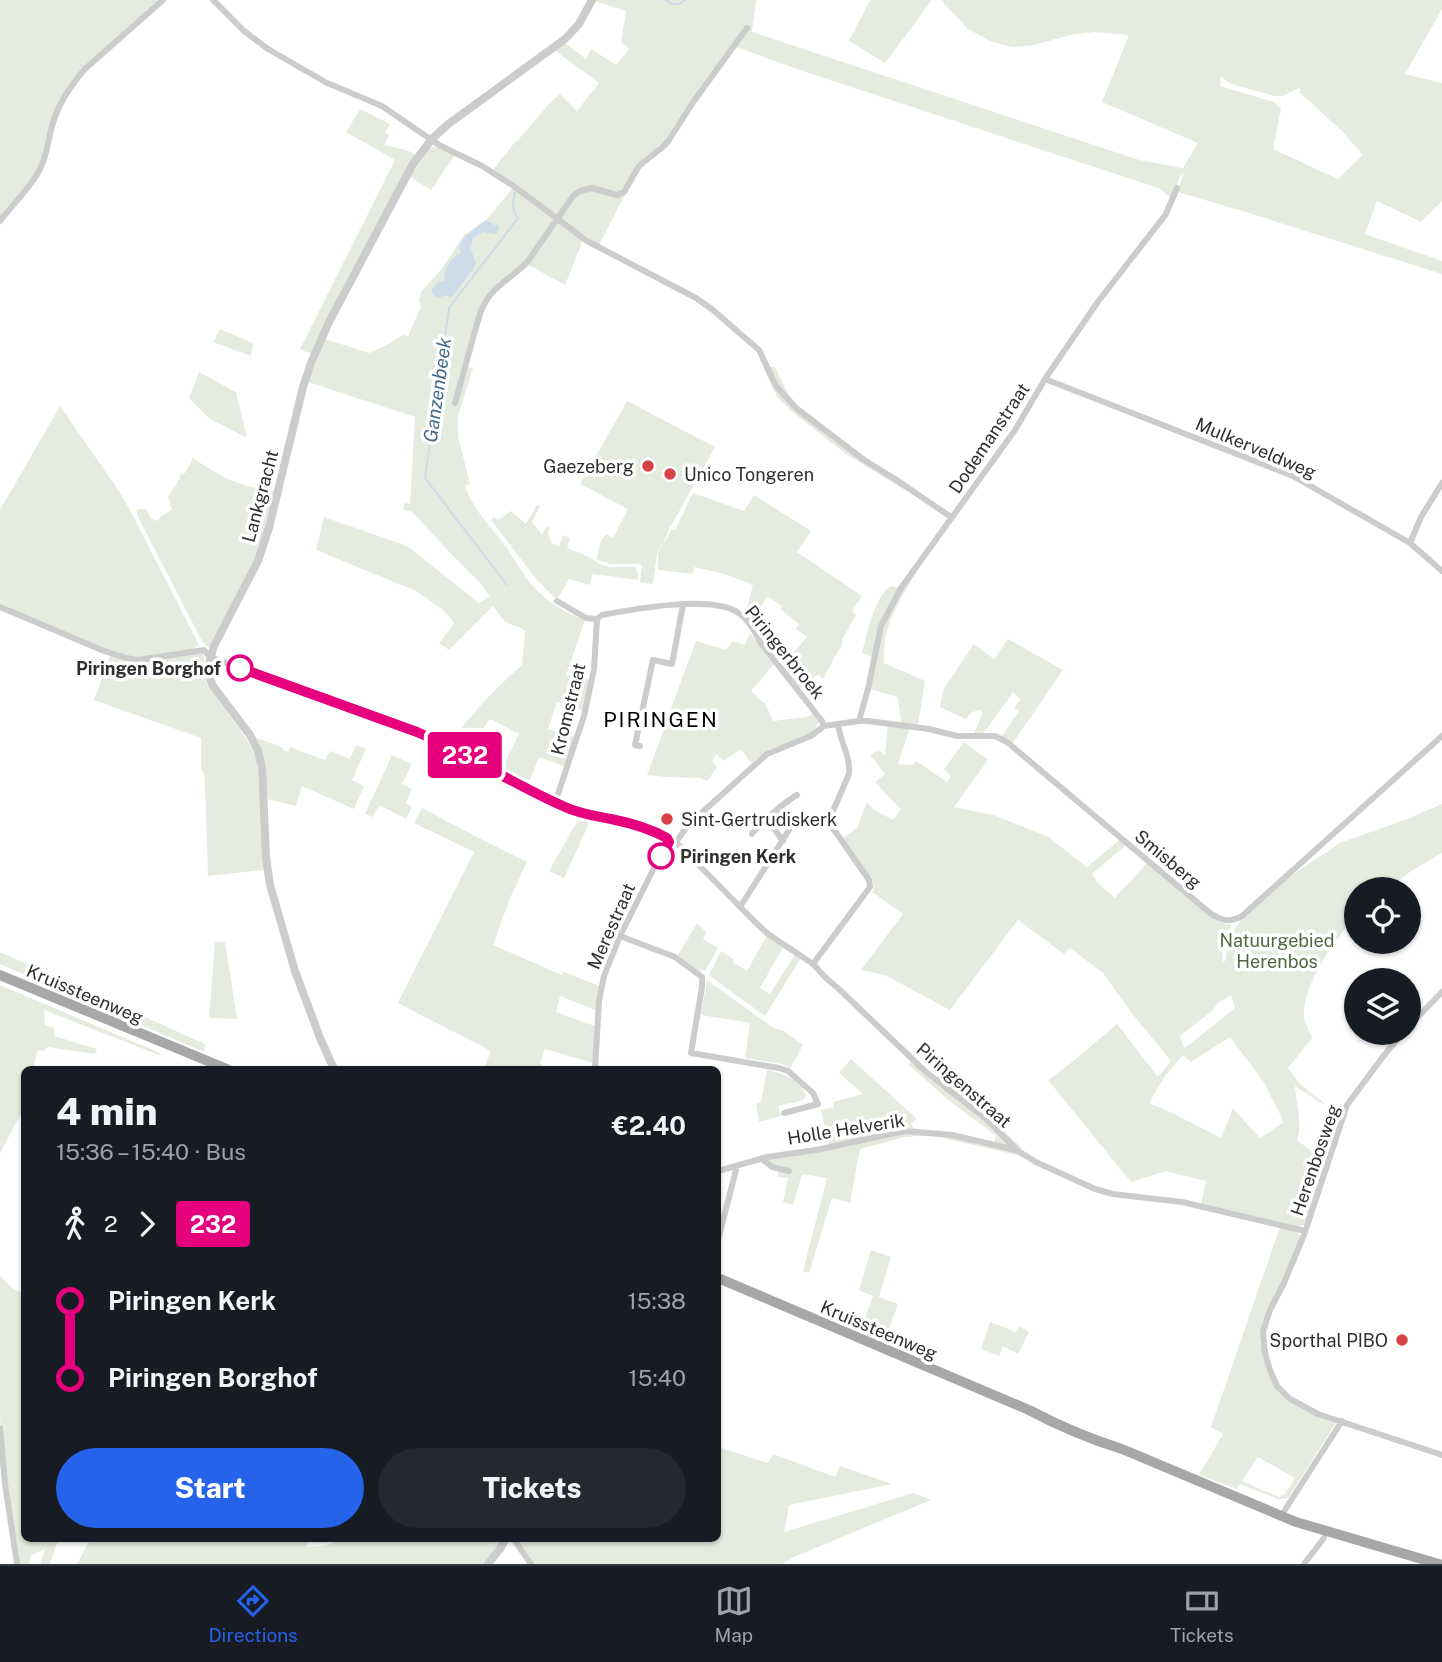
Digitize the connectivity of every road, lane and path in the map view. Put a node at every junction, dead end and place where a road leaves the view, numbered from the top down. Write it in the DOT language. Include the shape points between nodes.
graph roads {
  1 [pos="163,0"];
  2 [pos="213,0"];
  3 [pos="592,0"];
  4 [pos="747,29"];
  5 [pos="430,140"];
  6 [pos="1177,188"];
  7 [pos="557,219"];
  8 [pos="0,222"];
  9 [pos="1045,379"];
  10 [pos="455,403"];
  11 [pos="1442,483"];
  12 [pos="951,517"];
  13 [pos="1410,543"];
  14 [pos="1442,570"];
  15 [pos="556,601"];
  16 [pos="682,605"];
  17 [pos="0,607"];
  18 [pos="597,620"];
  19 [pos="207,653"];
  20 [pos="859,721"];
  21 [pos="838,724"];
  22 [pos="824,726"];
  23 [pos="1442,736"];
  24 [pos="640,746"];
  25 [pos="797,795"];
  26 [pos="555,803"];
  27 [pos="776,812"];
  28 [pos="767,819"];
  29 [pos="752,834"];
  30 [pos="783,841"];
  31 [pos="673,842"];
  32 [pos="740,907"];
  33 [pos="620,936"];
  34 [pos="813,964"];
  35 [pos="0,975"];
  36 [pos="1442,992"];
  37 [pos="1421,1014"];
  38 [pos="159,1042"];
  39 [pos="1392,1045"];
  40 [pos="206,1066"];
  41 [pos="219,1066"];
  42 [pos="333,1066"];
  43 [pos="595,1066"];
  44 [pos="784,1113"];
  45 [pos="1018,1151"];
  46 [pos="762,1158"];
  47 [pos="737,1166"];
  48 [pos="721,1170"];
  49 [pos="789,1171"];
  50 [pos="721,1228"];
  51 [pos="1305,1231"];
  52 [pos="721,1279"];
  53 [pos="1342,1421"];
  54 [pos="0,1428"];
  55 [pos="1442,1455"];
  56 [pos="1283,1514"];
  57 [pos="1324,1538"];
  58 [pos="504,1542"];
  59 [pos="516,1542"];
  60 [pos="17,1564"];
  61 [pos="488,1564"];
  62 [pos="531,1564"];
  63 [pos="1304,1564"];
  64 [pos="1439,1564"];
  1 -- 8 [label="street" via="75,80 56,114 39,172"];
  2 -- 5 [label="street" via="268,49 327,83 382,106"];
  3 -- 5 [label="street, Lankgracht" via="565,39"];
  4 -- 7 [label="street" via="669,141 639,166 624,192 583,190"];
  5 -- 7 [label="street" via="482,166"];
  5 -- 19 [label="street, Lankgracht" via="401,185 320,342 303,387 258,561"];
  6 -- 9 [label="street, Dodemanstraat" via="1166,214"];
  7 -- 10 [label="street" via="528,261 499,284 482,306"];
  7 -- 12 [label="street" via="587,241 713,310 759,350 776,386 796,408"];
  9 -- 12 [label="street, Dodemanstraat" via="1015,430"];
  9 -- 13 [label="street, Mulkerveldweg" via="1285,473"];
  11 -- 13 [label="street"];
  12 -- 20 [label="street, Dodemanstraat" via="901,588 881,626"];
  13 -- 14 [label="street, Mulkerveldweg"];
  15 -- 18 [label="street"];
  16 -- 18 [label="street, Piringerbroek" via="648,607"];
  16 -- 22 [label="street, Piringerbroek" via="716,605 741,615"];
  16 -- 24 [label="street" via="672,664 653,660 635,745"];
  17 -- 19 [label="street" via="126,658"];
  18 -- 26 [label="street, Kromstraat" via="594,669 584,716"];
  19 -- 26 [label="street, Piringenstraat" via="417,732"];
  19 -- 42 [label="street" via="213,687 258,751 270,885 295,971"];
  20 -- 21 [label="street, Smisberg"];
  20 -- 23 [label="street, Smisberg" via="1001,738 1204,908 1231,921"];
  21 -- 22 [label="street, Smisberg"];
  21 -- 34 [label="street" via="849,774 830,824 870,887"];
  22 -- 31 [label="street, Merestraat" via="768,754"];
  25 -- 27 [label="street"];
  26 -- 31 [label="street, Piringenstraat" via="644,827"];
  27 -- 28 [label="street"];
  27 -- 30 [label="street" via="789,830"];
  28 -- 29 [label="street"];
  28 -- 30 [label="street"];
  30 -- 32 [label="street"];
  31 -- 32 [label="street, Piringenstraat"];
  31 -- 33 [label="street, Merestraat" via="660,856"];
  32 -- 34 [label="street, Piringenstraat" via="768,934"];
  33 -- 43 [label="street, Merestraat" via="599,1002"];
  33 -- 44 [label="street" via="675,957 702,977 691,1053 779,1068 813,1093 818,1104"];
  34 -- 45 [label="street, Piringenstraat" via="920,1067"];
  35 -- 38 [label="main road, Kruissteenweg"];
  36 -- 37 [label="street"];
  38 -- 40 [label="main road, Kruissteenweg"];
  38 -- 41 [label="main road, Kruissteenweg"];
  39 -- 51 [label="street, Herenbosweg" via="1348,1105"];
  45 -- 46 [label="street, Holle Helverik" via="952,1135 905,1131"];
  45 -- 51 [label="street, Piringenstraat" via="1095,1189 1182,1202"];
  46 -- 47 [label="street, Holle Helverik"];
  46 -- 49 [label="street, Holle Helverik" via="772,1167"];
  47 -- 48 [label="street, Holle Helverik"];
  47 -- 50 [label="street"];
  51 -- 53 [label="street, Herenbosweg" via="1264,1323 1265,1353 1277,1386 1290,1399"];
  52 -- 56 [label="main road, Kruissteenweg" via="1082,1435"];
  53 -- 55 [label="street, Herenbosweg"];
  53 -- 56 [label="street"];
  54 -- 60 [label="street"];
  56 -- 64 [label="main road, Kruissteenweg" via="1319,1530"];
  57 -- 63 [label="street"];
  58 -- 61 [label="street"];
  59 -- 62 [label="street"];
}
